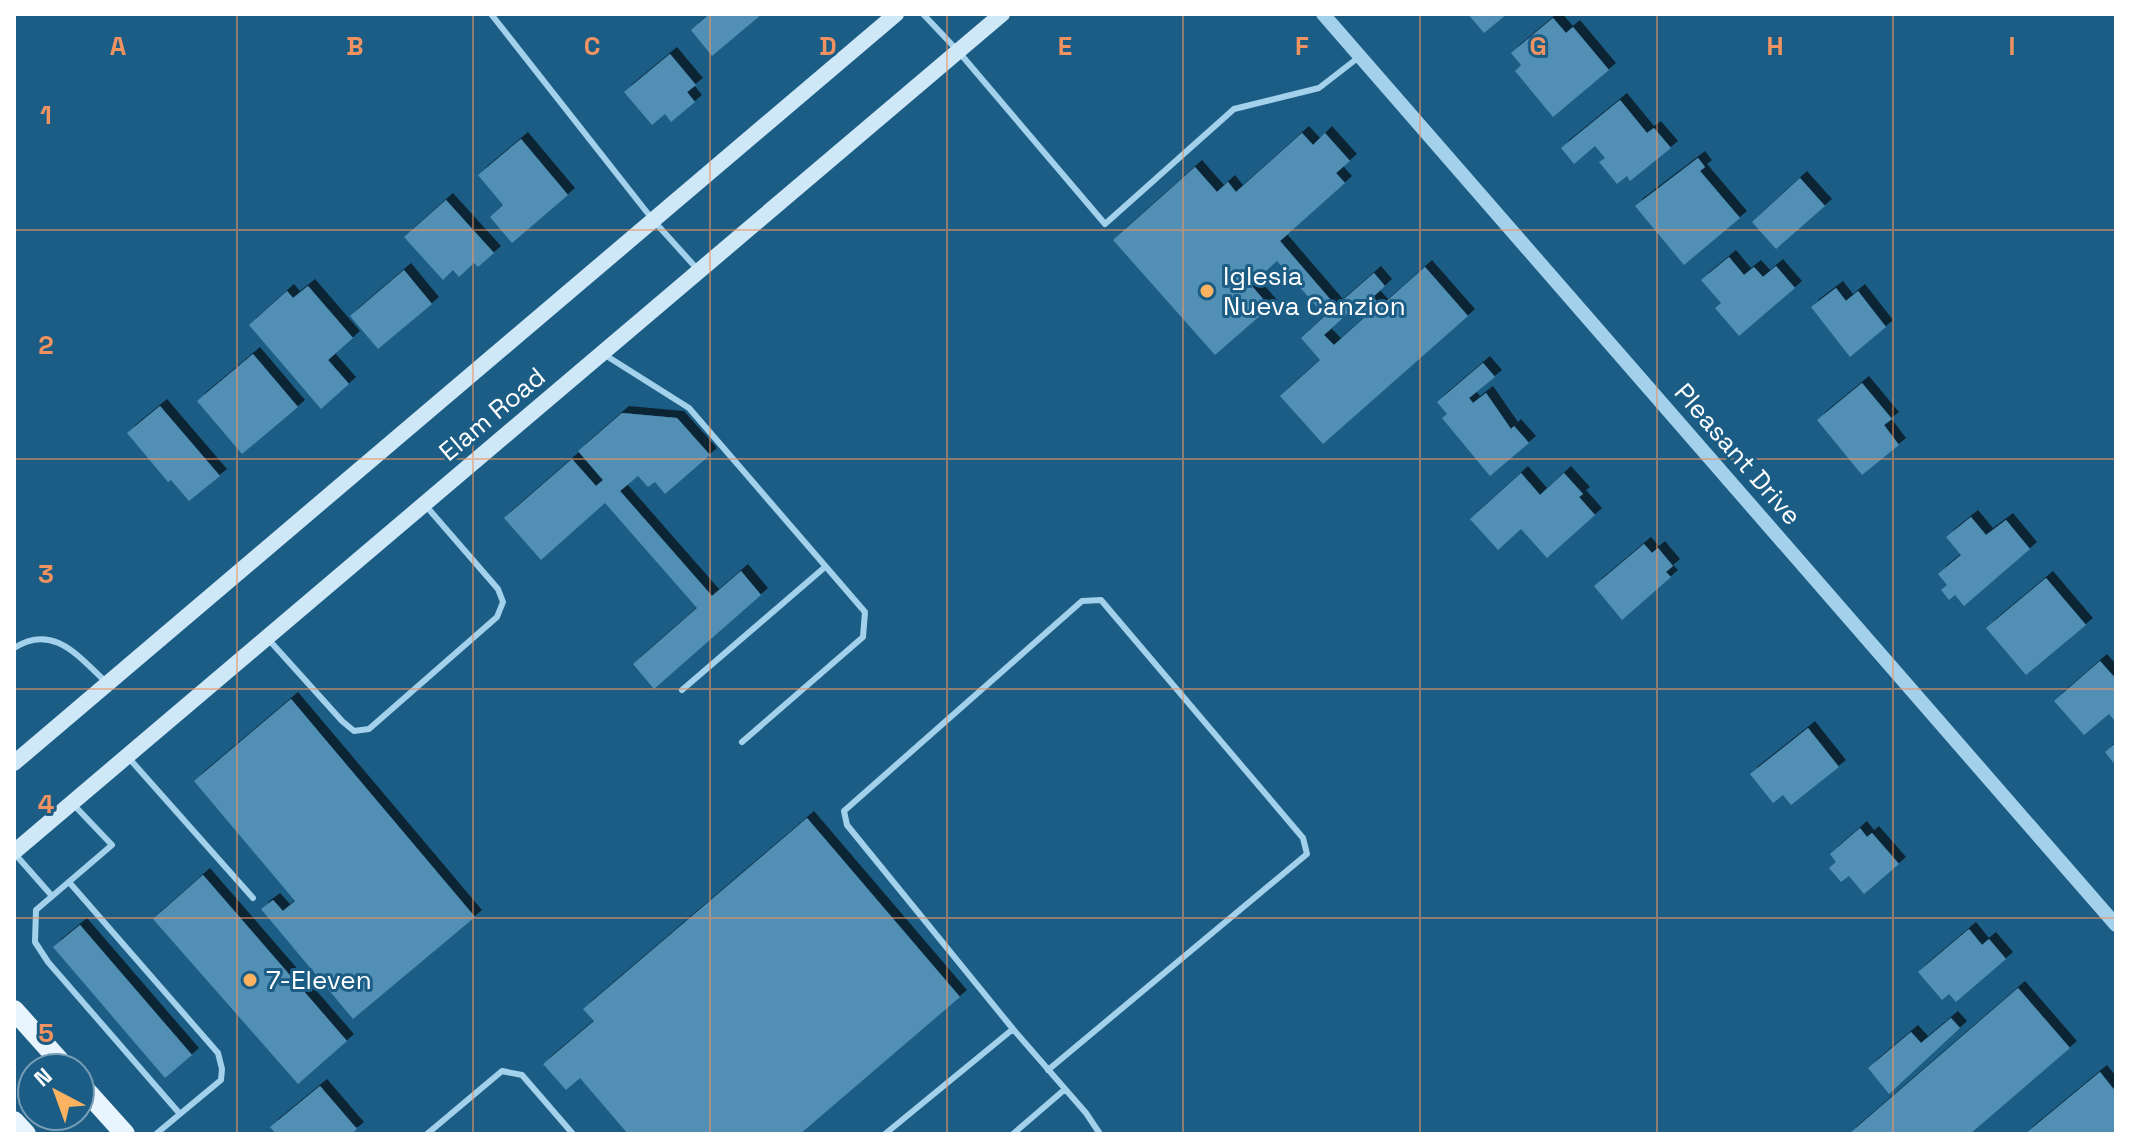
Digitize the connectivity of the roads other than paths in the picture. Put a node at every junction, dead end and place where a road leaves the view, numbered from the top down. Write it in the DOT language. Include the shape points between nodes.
graph roads {
  1 [pos="491,14"];
  2 [pos="896,14"];
  3 [pos="923,14"];
  4 [pos="1002,14"];
  5 [pos="1323,14"];
  6 [pos="958,51"];
  7 [pos="1360,56"];
  8 [pos="653,220"];
  9 [pos="699,271"];
  10 [pos="602,353"];
  11 [pos="424,503"];
  12 [pos="825,567"];
  13 [pos="267,637"];
  14 [pos="14,648"];
  15 [pos="108,684"];
  16 [pos="682,690"];
  17 [pos="742,742"];
  18 [pos="127,756"];
  19 [pos="14,763"];
  20 [pos="72,803"];
  21 [pos="14,852"];
  22 [pos="69,882"];
  23 [pos="52,896"];
  24 [pos="253,898"];
  25 [pos="2116,925"];
  26 [pos="14,1010"];
  27 [pos="1013,1029"];
  28 [pos="52,1052"];
  29 [pos="1048,1070"];
  30 [pos="1064,1090"];
  31 [pos="96,1102"];
  32 [pos="180,1114"];
  33 [pos="14,1121"];
  34 [pos="26,1134"];
  35 [pos="125,1134"];
  36 [pos="156,1134"];
  37 [pos="427,1134"];
  38 [pos="573,1134"];
  39 [pos="885,1134"];
  40 [pos="1013,1134"];
  41 [pos="1100,1134"];
  1 -- 8 [label="lane"];
  2 -- 8 [label="main road, Elam Road"];
  3 -- 6 [label="lane"];
  4 -- 6 [label="main road, Elam Road"];
  5 -- 7 [label="street, Pleasant Drive"];
  6 -- 7 [label="lane" via="1105,224 1234,109 1319,88"];
  6 -- 9 [label="main road, Elam Road"];
  7 -- 25 [label="street, Pleasant Drive"];
  8 -- 9 [label="lane"];
  8 -- 15 [label="main road, Elam Road"];
  9 -- 10 [label="main road, Elam Road"];
  10 -- 11 [label="main road, Elam Road"];
  10 -- 12 [label="lane" via="689,408"];
  11 -- 13 [label="main road, Elam Road"];
  11 -- 13 [label="lane" via="498,589 503,602 497,617 369,729 354,731 342,721"];
  12 -- 16 [label="lane"];
  12 -- 17 [label="lane" via="865,612 863,637"];
  13 -- 18 [label="main road, Elam Road"];
  14 -- 15 [label="lane" via="26,640 57,641"];
  15 -- 19 [label="main road, Elam Road"];
  18 -- 20 [label="main road, Elam Road"];
  18 -- 24 [label="lane"];
  20 -- 21 [label="main road, Elam Road"];
  20 -- 22 [label="lane" via="112,845"];
  21 -- 23 [label="lane"];
  22 -- 23 [label="lane"];
  22 -- 32 [label="lane" via="218,1053 221,1080"];
  23 -- 32 [label="lane" via="36,910 35,942"];
  26 -- 28 [label="main road"];
  27 -- 29 [label="lane"];
  27 -- 29 [label="lane" via="847,825 844,811 1082,601 1101,600 1303,838 1307,854"];
  27 -- 39 [label="lane"];
  29 -- 30 [label="lane"];
  30 -- 40 [label="lane"];
  30 -- 41 [label="lane"];
  31 -- 35 [label="main road"];
  32 -- 36 [label="lane"];
  33 -- 34 [label="main road"];
  37 -- 38 [label="lane" via="502,1071 522,1075"];
}
